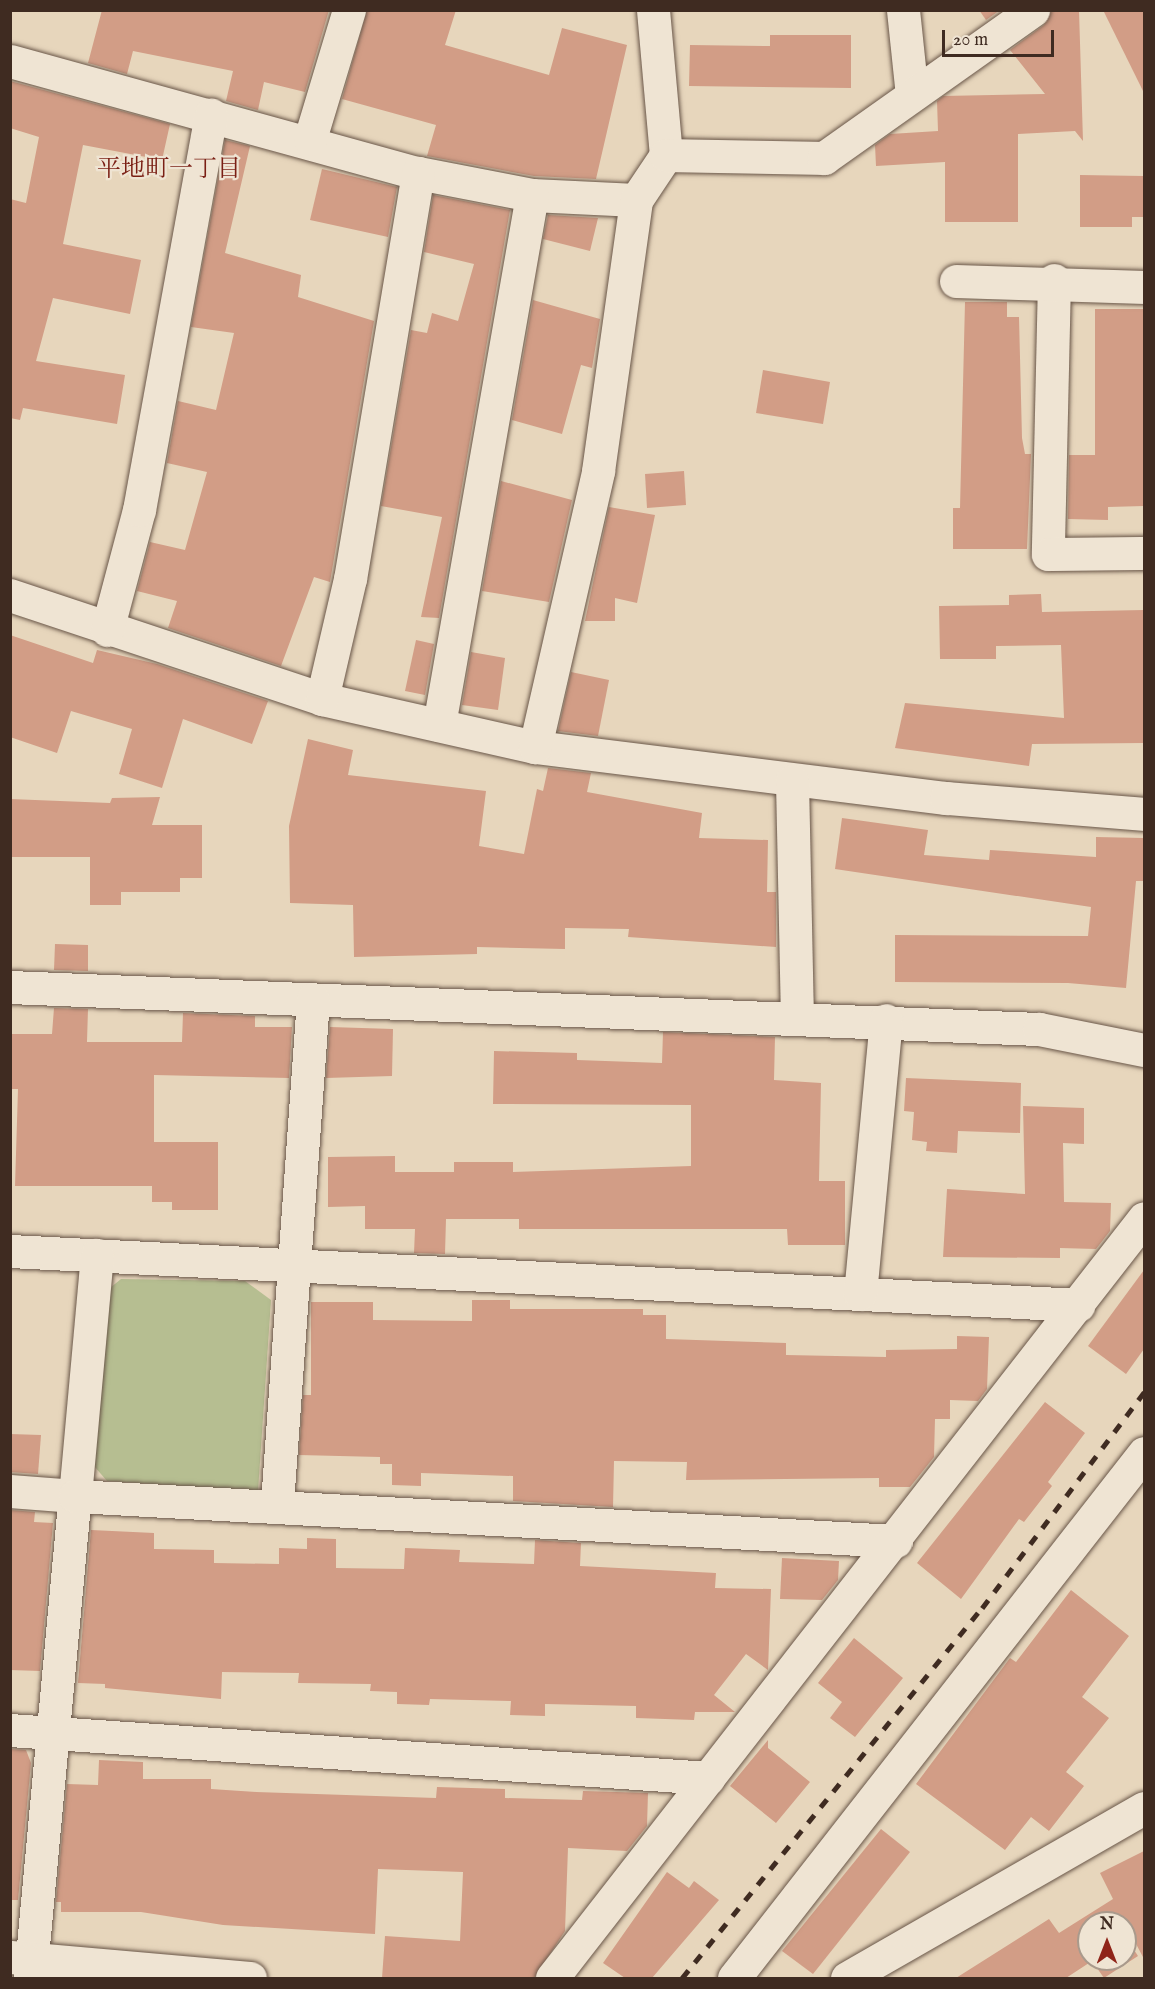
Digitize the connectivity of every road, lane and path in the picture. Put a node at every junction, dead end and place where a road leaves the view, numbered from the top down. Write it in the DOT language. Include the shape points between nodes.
graph roads {
  1 [pos="349,10"];
  2 [pos="653,10"];
  3 [pos="903,10"];
  4 [pos="1033,10"];
  5 [pos="10,61"];
  6 [pos="912,95"];
  7 [pos="211,114"];
  8 [pos="310,139"];
  9 [pos="666,155"];
  10 [pos="418,173"];
  11 [pos="532,195"];
  12 [pos="636,200"];
  13 [pos="956,280"];
  14 [pos="1054,280"];
  15 [pos="1144,287"];
  16 [pos="1144,553"];
  17 [pos="10,595"];
  18 [pos="107,630"];
  19 [pos="322,699"];
  20 [pos="439,725"];
  21 [pos="535,747"];
  22 [pos="792,781"];
  23 [pos="1144,814"];
  24 [pos="10,987"];
  25 [pos="313,999"];
  26 [pos="797,1016"];
  27 [pos="886,1020"];
  28 [pos="1144,1050"];
  29 [pos="1144,1218"];
  30 [pos="10,1251"];
  31 [pos="97,1255"];
  32 [pos="293,1265"];
  33 [pos="860,1294"];
  34 [pos="1079,1305"];
  35 [pos="1144,1454"];
  36 [pos="10,1491"];
  37 [pos="75,1496"];
  38 [pos="277,1503"];
  39 [pos="896,1541"];
  40 [pos="10,1730"];
  41 [pos="54,1733"];
  42 [pos="708,1778"];
  43 [pos="1144,1808"];
  44 [pos="24,1965"];
  45 [pos="250,1978"];
  46 [pos="552,1978"];
  47 [pos="734,1978"];
  48 [pos="847,1978"];
  1 -- 8 [label="street"];
  2 -- 9 [label="street"];
  3 -- 6 [label="street"];
  4 -- 6 [label="street"];
  5 -- 7 [label="street"];
  6 -- 9 [label="street" via="824,158"];
  7 -- 8 [label="street"];
  7 -- 18 [label="street" via="141,499"];
  8 -- 10 [label="street"];
  9 -- 12 [label="street"];
  10 -- 11 [label="street"];
  10 -- 19 [label="street" via="350,579"];
  11 -- 12 [label="street"];
  11 -- 20 [label="street"];
  12 -- 21 [label="street" via="598,471"];
  13 -- 14 [label="street"];
  14 -- 15 [label="street"];
  14 -- 16 [label="street" via="1048,554"];
  17 -- 18 [label="street"];
  18 -- 19 [label="street"];
  19 -- 20 [label="street"];
  20 -- 21 [label="street"];
  21 -- 22 [label="street"];
  22 -- 23 [label="street"];
  22 -- 26 [label="street"];
  24 -- 25 [label="street"];
  25 -- 26 [label="street"];
  25 -- 32 [label="street"];
  26 -- 27 [label="street"];
  27 -- 28 [label="street" via="1039,1029"];
  27 -- 33 [label="street"];
  29 -- 34 [label="street"];
  30 -- 31 [label="street"];
  31 -- 32 [label="street"];
  31 -- 37 [label="street"];
  32 -- 33 [label="street"];
  32 -- 38 [label="street"];
  33 -- 34 [label="street"];
  34 -- 39 [label="street"];
  35 -- 47 [label="street"];
  36 -- 37 [label="street"];
  37 -- 38 [label="street"];
  37 -- 41 [label="street"];
  38 -- 39 [label="street"];
  39 -- 42 [label="street"];
  40 -- 41 [label="street"];
  41 -- 42 [label="street"];
  41 -- 44 [label="street"];
  42 -- 46 [label="street"];
  43 -- 48 [label="street"];
  44 -- 45 [label="street"];
}
